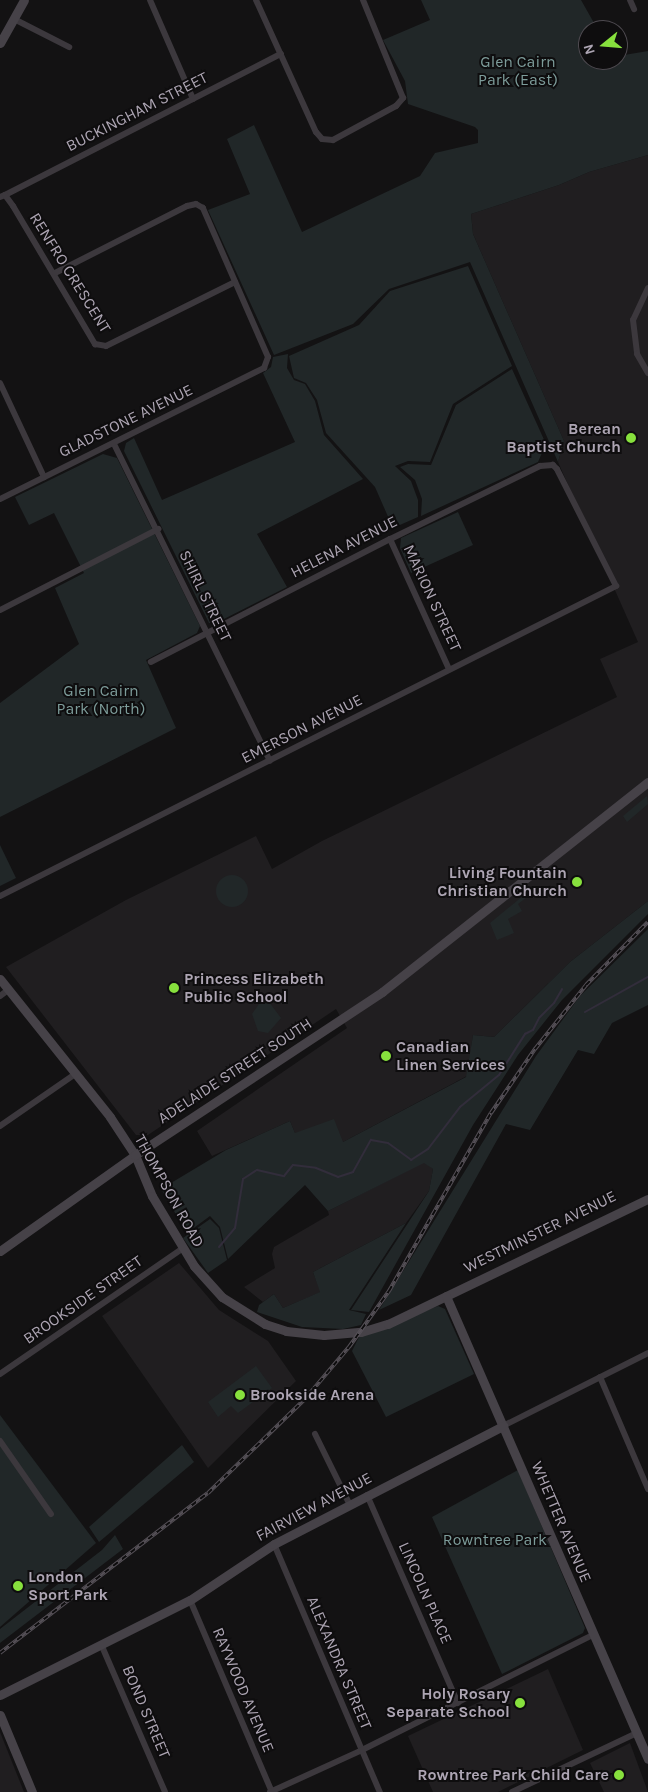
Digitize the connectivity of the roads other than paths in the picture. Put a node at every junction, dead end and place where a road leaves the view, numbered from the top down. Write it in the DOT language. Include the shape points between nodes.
graph roads {
  1 [pos="24,0"];
  2 [pos="150,0"];
  3 [pos="256,0"];
  4 [pos="363,0"];
  5 [pos="630,0"];
  6 [pos="634,9"];
  7 [pos="14,19"];
  8 [pos="0,43"];
  9 [pos="69,47"];
  10 [pos="280,54"];
  11 [pos="193,99"];
  12 [pos="3,196"];
  13 [pos="55,273"];
  14 [pos="235,282"];
  15 [pos="648,288"];
  16 [pos="648,373"];
  17 [pos="0,383"];
  18 [pos="114,444"];
  19 [pos="44,477"];
  20 [pos="0,499"];
  21 [pos="158,529"];
  22 [pos="390,539"];
  23 [pos="616,586"];
  24 [pos="0,610"];
  25 [pos="209,633"];
  26 [pos="151,662"];
  27 [pos="450,670"];
  28 [pos="270,761"];
  29 [pos="648,782"];
  30 [pos="0,896"];
  31 [pos="0,979"];
  32 [pos="8,990"];
  33 [pos="0,996"];
  34 [pos="75,1074"];
  35 [pos="0,1126"];
  36 [pos="135,1155"];
  37 [pos="648,1199"];
  38 [pos="182,1248"];
  39 [pos="0,1251"];
  40 [pos="446,1296"];
  41 [pos="648,1353"];
  42 [pos="0,1374"];
  43 [pos="600,1377"];
  44 [pos="503,1426"];
  45 [pos="315,1434"];
  46 [pos="0,1441"];
  47 [pos="648,1490"];
  48 [pos="368,1495"];
  49 [pos="349,1503"];
  50 [pos="51,1514"];
  51 [pos="274,1544"];
  52 [pos="190,1600"];
  53 [pos="594,1635"];
  54 [pos="101,1644"];
  55 [pos="0,1695"];
  56 [pos="458,1703"];
  57 [pos="0,1715"];
  58 [pos="637,1733"];
  59 [pos="362,1750"];
  60 [pos="648,1759"];
  61 [pos="32,1792"];
  62 [pos="165,1792"];
  63 [pos="271,1792"];
  64 [pos="380,1792"];
  65 [pos="512,1792"];
  1 -- 7 [label="street"];
  2 -- 11 [label="street"];
  3 -- 10 [label="street"];
  4 -- 10 [label="street" via="402,90 403,98 396,106 333,140 322,139"];
  5 -- 6 [label="street"];
  7 -- 8 [label="street"];
  7 -- 9 [label="street"];
  10 -- 11 [label="street, BUCKINGHAM STREET"];
  11 -- 12 [label="street, BUCKINGHAM STREET"];
  12 -- 13 [label="street, RENFRO CRESCENT"];
  13 -- 14 [label="street, RENFRO CRESCENT" via="95,344 106,346"];
  13 -- 14 [label="street" via="196,204 203,208"];
  14 -- 18 [label="street, GLADSTONE AVENUE" via="268,357 264,368"];
  15 -- 16 [label="street" via="634,320 637,354"];
  17 -- 19 [label="street"];
  18 -- 19 [label="street, GLADSTONE AVENUE"];
  18 -- 21 [label="street, SHIRL STREET"];
  19 -- 20 [label="street, GLADSTONE AVENUE"];
  21 -- 24 [label="street"];
  21 -- 25 [label="street, SHIRL STREET"];
  22 -- 23 [label="street, HELENA AVENUE" via="540,466 553,466"];
  22 -- 25 [label="street, HELENA AVENUE"];
  22 -- 27 [label="street, MARION STREET"];
  23 -- 27 [label="street, EMERSON AVENUE"];
  25 -- 26 [label="street, HELENA AVENUE"];
  25 -- 28 [label="street, SHIRL STREET"];
  27 -- 28 [label="street, EMERSON AVENUE"];
  28 -- 30 [label="street, EMERSON AVENUE"];
  29 -- 36 [label="street, ADELAIDE STREET SOUTH" via="395,983"];
  31 -- 32 [label="street, THOMPSON ROAD"];
  32 -- 33 [label="street"];
  32 -- 34 [label="street, THOMPSON ROAD"];
  34 -- 35 [label="street"];
  34 -- 36 [label="street, THOMPSON ROAD" via="110,1117"];
  36 -- 38 [label="street, THOMPSON ROAD" via="152,1196"];
  36 -- 39 [label="street, ADELAIDE STREET SOUTH"];
  37 -- 40 [label="street, WESTMINSTER AVENUE"];
  38 -- 40 [label="street, THOMPSON ROAD" via="222,1297 264,1324 286,1331 318,1335 360,1332 388,1324"];
  38 -- 42 [label="street, BROOKSIDE STREET"];
  40 -- 44 [label="street, WHETTER AVENUE"];
  41 -- 43 [label="street, FAIRVIEW AVENUE"];
  43 -- 44 [label="street, FAIRVIEW AVENUE"];
  43 -- 47 [label="street"];
  44 -- 48 [label="street, FAIRVIEW AVENUE"];
  44 -- 53 [label="street, WHETTER AVENUE"];
  45 -- 49 [label="street"];
  46 -- 50 [label="street"];
  48 -- 49 [label="street, FAIRVIEW AVENUE"];
  48 -- 56 [label="street, LINCOLN PLACE"];
  49 -- 51 [label="street, FAIRVIEW AVENUE"];
  51 -- 52 [label="street, FAIRVIEW AVENUE"];
  51 -- 59 [label="street, ALEXANDRA STREET"];
  52 -- 54 [label="street, FAIRVIEW AVENUE"];
  52 -- 63 [label="street, RAYWOOD AVENUE"];
  53 -- 56 [label="street"];
  53 -- 58 [label="street, WHETTER AVENUE"];
  54 -- 55 [label="street, FAIRVIEW AVENUE"];
  54 -- 62 [label="street, BOND STREET"];
  56 -- 59 [label="street"];
  57 -- 61 [label="street"];
  58 -- 60 [label="street, WHETTER AVENUE"];
  58 -- 65 [label="street"];
  59 -- 63 [label="street"];
  59 -- 64 [label="street, ALEXANDRA STREET"];
}
